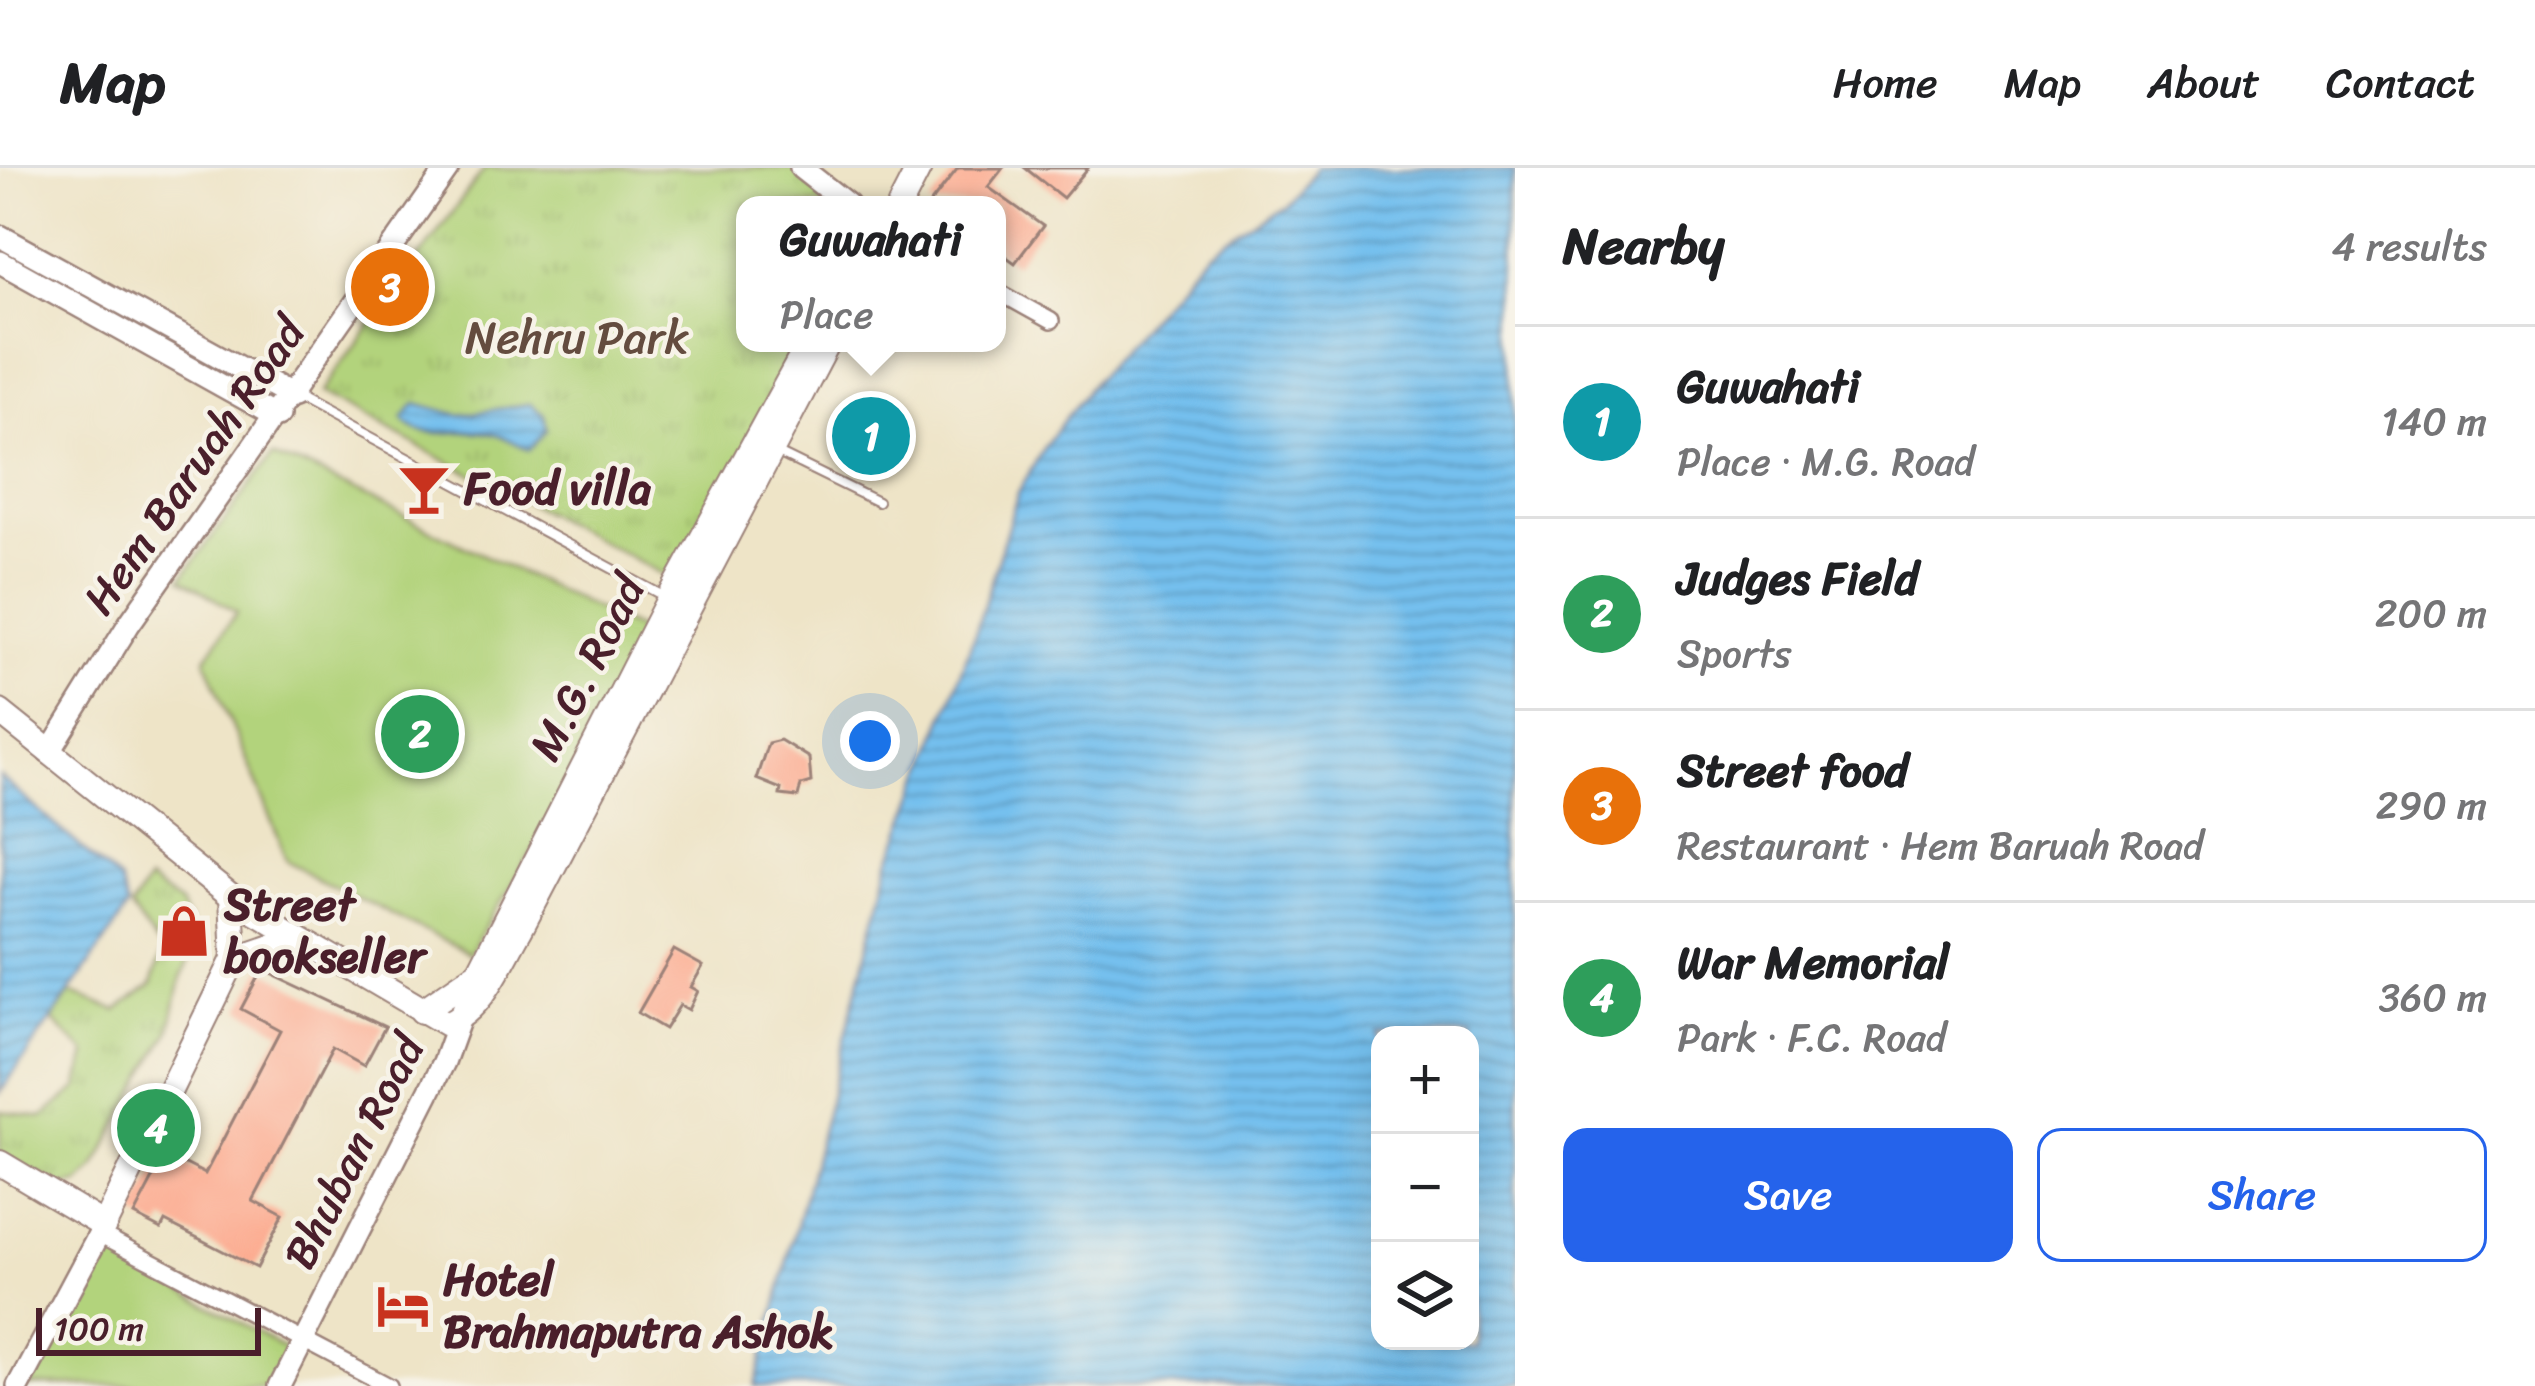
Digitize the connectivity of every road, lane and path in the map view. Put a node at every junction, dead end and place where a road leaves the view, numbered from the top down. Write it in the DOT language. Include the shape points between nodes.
graph roads {
  1 [pos="448,168"];
  2 [pos="801,168"];
  3 [pos="900,168"];
  4 [pos="919,168"];
  5 [pos="837,196"];
  6 [pos="887,196"];
  7 [pos="905,196"];
  8 [pos="0,236"];
  9 [pos="0,262"];
  10 [pos="1006,297"];
  11 [pos="1051,321"];
  12 [pos="804,352"];
  13 [pos="823,352"];
  14 [pos="293,397"];
  15 [pos="278,416"];
  16 [pos="772,450"];
  17 [pos="878,502"];
  18 [pos="669,599"];
  19 [pos="0,712"];
  20 [pos="49,753"];
  21 [pos="231,897"];
  22 [pos="295,938"];
  23 [pos="234,959"];
  24 [pos="466,985"];
  25 [pos="422,1011"];
  26 [pos="465,1016"];
  27 [pos="0,1163"];
  28 [pos="102,1229"];
  29 [pos="304,1340"];
  30 [pos="17,1386"];
  31 [pos="280,1386"];
  32 [pos="389,1386"];
  1 -- 14 [label="street, Hem Baruah Road"];
  2 -- 5 [label="street"];
  3 -- 6 [label="main road"];
  4 -- 7 [label="main road"];
  8 -- 14 [label="street"];
  9 -- 15 [label="street"];
  10 -- 11 [label="street"];
  12 -- 18 [label="main road, M.G. Road"];
  13 -- 16 [label="main road"];
  14 -- 15 [label="street, Hem Baruah Road"];
  14 -- 18 [label="lane"];
  15 -- 20 [label="street, Hem Baruah Road" via="129,624"];
  16 -- 17 [label="lane"];
  16 -- 26 [label="main road" via="520,930"];
  18 -- 24 [label="main road, M.G. Road"];
  19 -- 20 [label="main road"];
  20 -- 21 [label="main road"];
  21 -- 22 [label="main road"];
  21 -- 23 [label="main road"];
  22 -- 23 [label="main road"];
  22 -- 25 [label="main road"];
  23 -- 28 [label="main road"];
  24 -- 25 [label="main road, M.G. Road"];
  24 -- 26 [label="street"];
  25 -- 26 [label="main road" via="447,1024"];
  26 -- 29 [label="street, Bhuban Road"];
  27 -- 28 [label="main road"];
  28 -- 29 [label="street"];
  28 -- 30 [label="street"];
  29 -- 31 [label="street, Bhuban Road"];
  29 -- 32 [label="street"];
}
